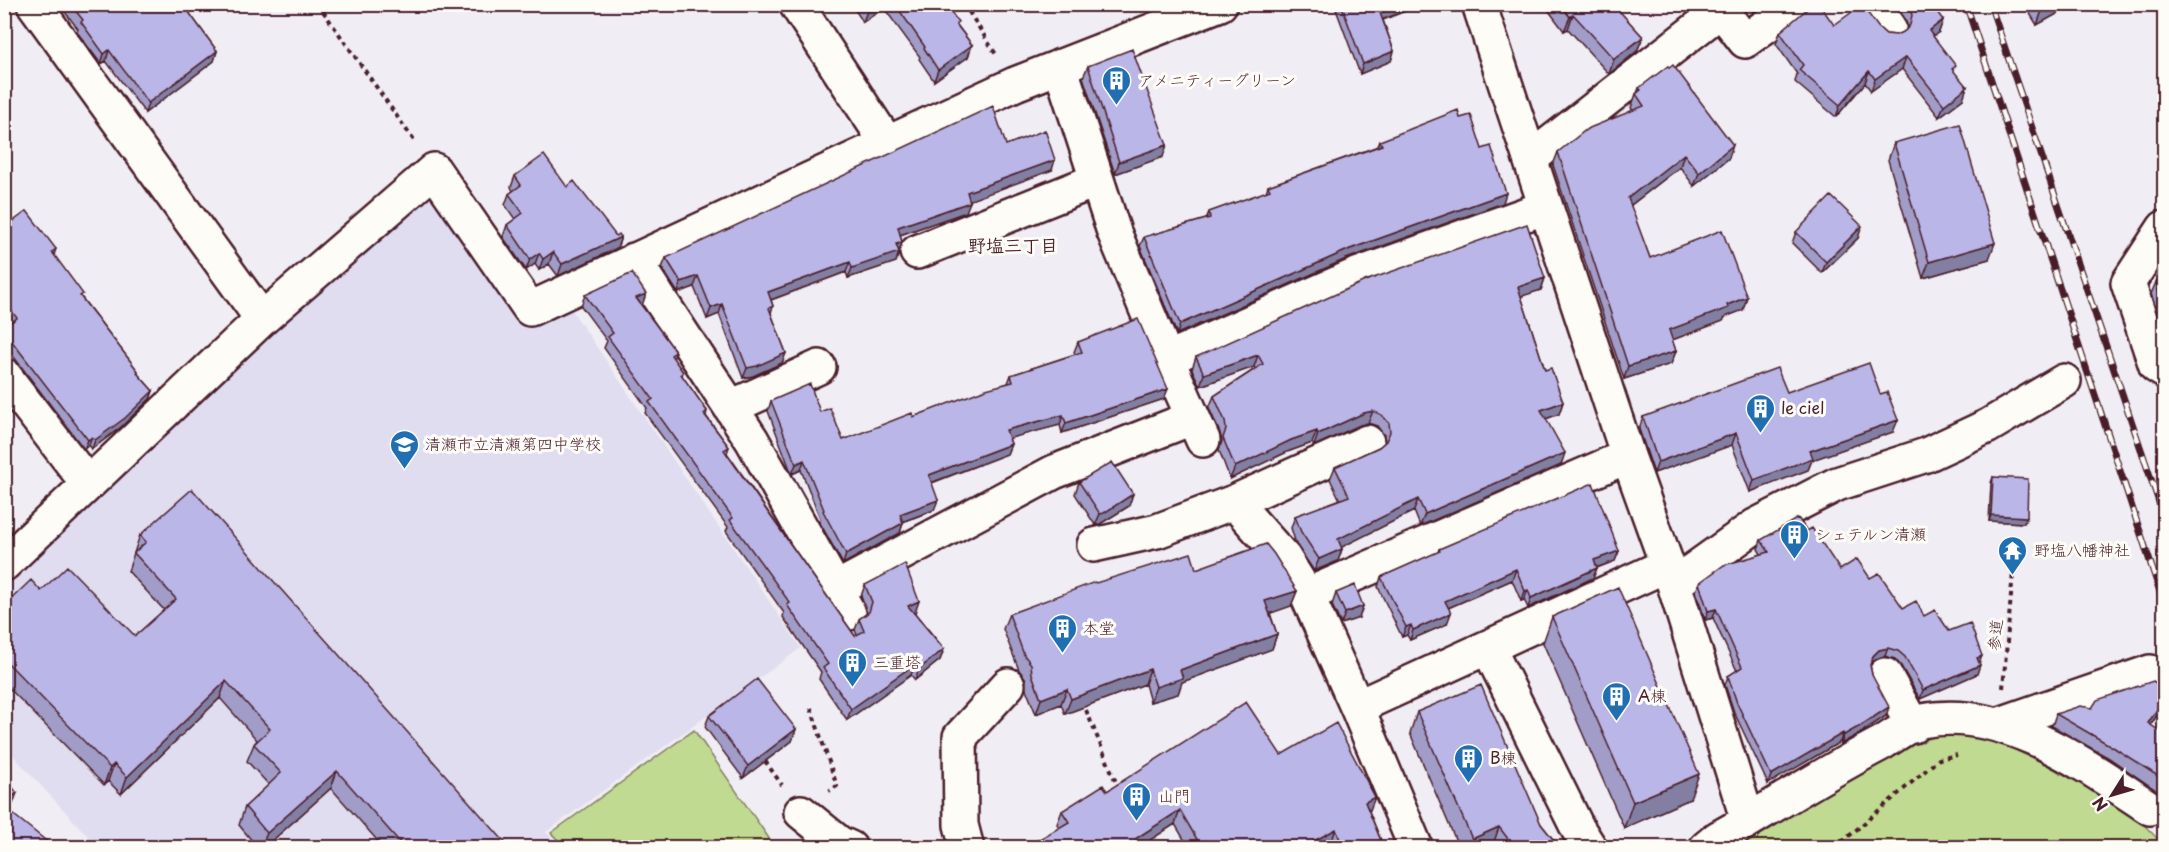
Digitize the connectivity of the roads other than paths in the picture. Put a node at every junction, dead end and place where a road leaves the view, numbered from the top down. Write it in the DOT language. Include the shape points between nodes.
graph roads {
  1 [pos="34,4"];
  2 [pos="796,4"];
  3 [pos="1220,4"];
  4 [pos="1479,4"];
  5 [pos="1796,4"];
  6 [pos="1060,66"];
  7 [pos="887,143"];
  8 [pos="1530,159"];
  9 [pos="1097,180"];
  10 [pos="1546,207"];
  11 [pos="2164,228"];
  12 [pos="917,252"];
  13 [pos="634,260"];
  14 [pos="262,319"];
  15 [pos="1167,359"];
  16 [pos="819,368"];
  17 [pos="2164,371"];
  18 [pos="4,375"];
  19 [pos="2064,381"];
  20 [pos="730,407"];
  21 [pos="1367,442"];
  22 [pos="1628,456"];
  23 [pos="88,484"];
  24 [pos="1234,502"];
  25 [pos="1094,545"];
  26 [pos="4,564"];
  27 [pos="1670,574"];
  28 [pos="1307,596"];
  29 [pos="1488,647"];
  30 [pos="2150,672"];
  31 [pos="1885,675"];
  32 [pos="1008,685"];
  33 [pos="1358,707"];
  34 [pos="2000,724"];
  35 [pos="1913,726"];
  36 [pos="2150,808"];
  37 [pos="801,812"];
  38 [pos="1748,821"];
  39 [pos="850,848"];
  40 [pos="967,848"];
  41 [pos="1416,848"];
  42 [pos="1590,848"];
  43 [pos="1706,848"];
  1 -- 14 [label="street"];
  2 -- 7 [label="street"];
  3 -- 6 [label="street"];
  4 -- 8 [label="street"];
  5 -- 8 [label="street" via="1745,41 1721,10"];
  6 -- 7 [label="street"];
  6 -- 9 [label="street"];
  7 -- 13 [label="street"];
  8 -- 10 [label="street"];
  9 -- 12 [label="street"];
  9 -- 15 [label="street" via="1114,232"];
  10 -- 15 [label="street" via="1354,276"];
  10 -- 22 [label="street"];
  11 -- 17 [label="street" via="2128,283 2156,366"];
  13 -- 14 [label="street" via="530,309 434,170"];
  13 -- 20 [label="street"];
  14 -- 23 [label="street"];
  15 -- 20 [label="street" via="1198,429 1054,472 843,601"];
  16 -- 20 [label="street"];
  18 -- 23 [label="street"];
  19 -- 27 [label="street" via="1988,426 1926,455 1837,484"];
  21 -- 24 [label="street"];
  22 -- 27 [label="street"];
  22 -- 28 [label="street"];
  23 -- 26 [label="street"];
  24 -- 25 [label="street" via="1157,531"];
  24 -- 28 [label="street" via="1284,558"];
  27 -- 29 [label="street"];
  27 -- 38 [label="street"];
  28 -- 33 [label="street"];
  29 -- 33 [label="street"];
  29 -- 42 [label="street"];
  30 -- 34 [label="street"];
  31 -- 35 [label="street"];
  32 -- 40 [label="street" via="960,737 962,825"];
  33 -- 41 [label="street"];
  34 -- 35 [label="street" via="1966,718"];
  34 -- 36 [label="street" via="2050,746"];
  35 -- 38 [label="street"];
  37 -- 39 [label="street"];
  38 -- 43 [label="street"];
}
